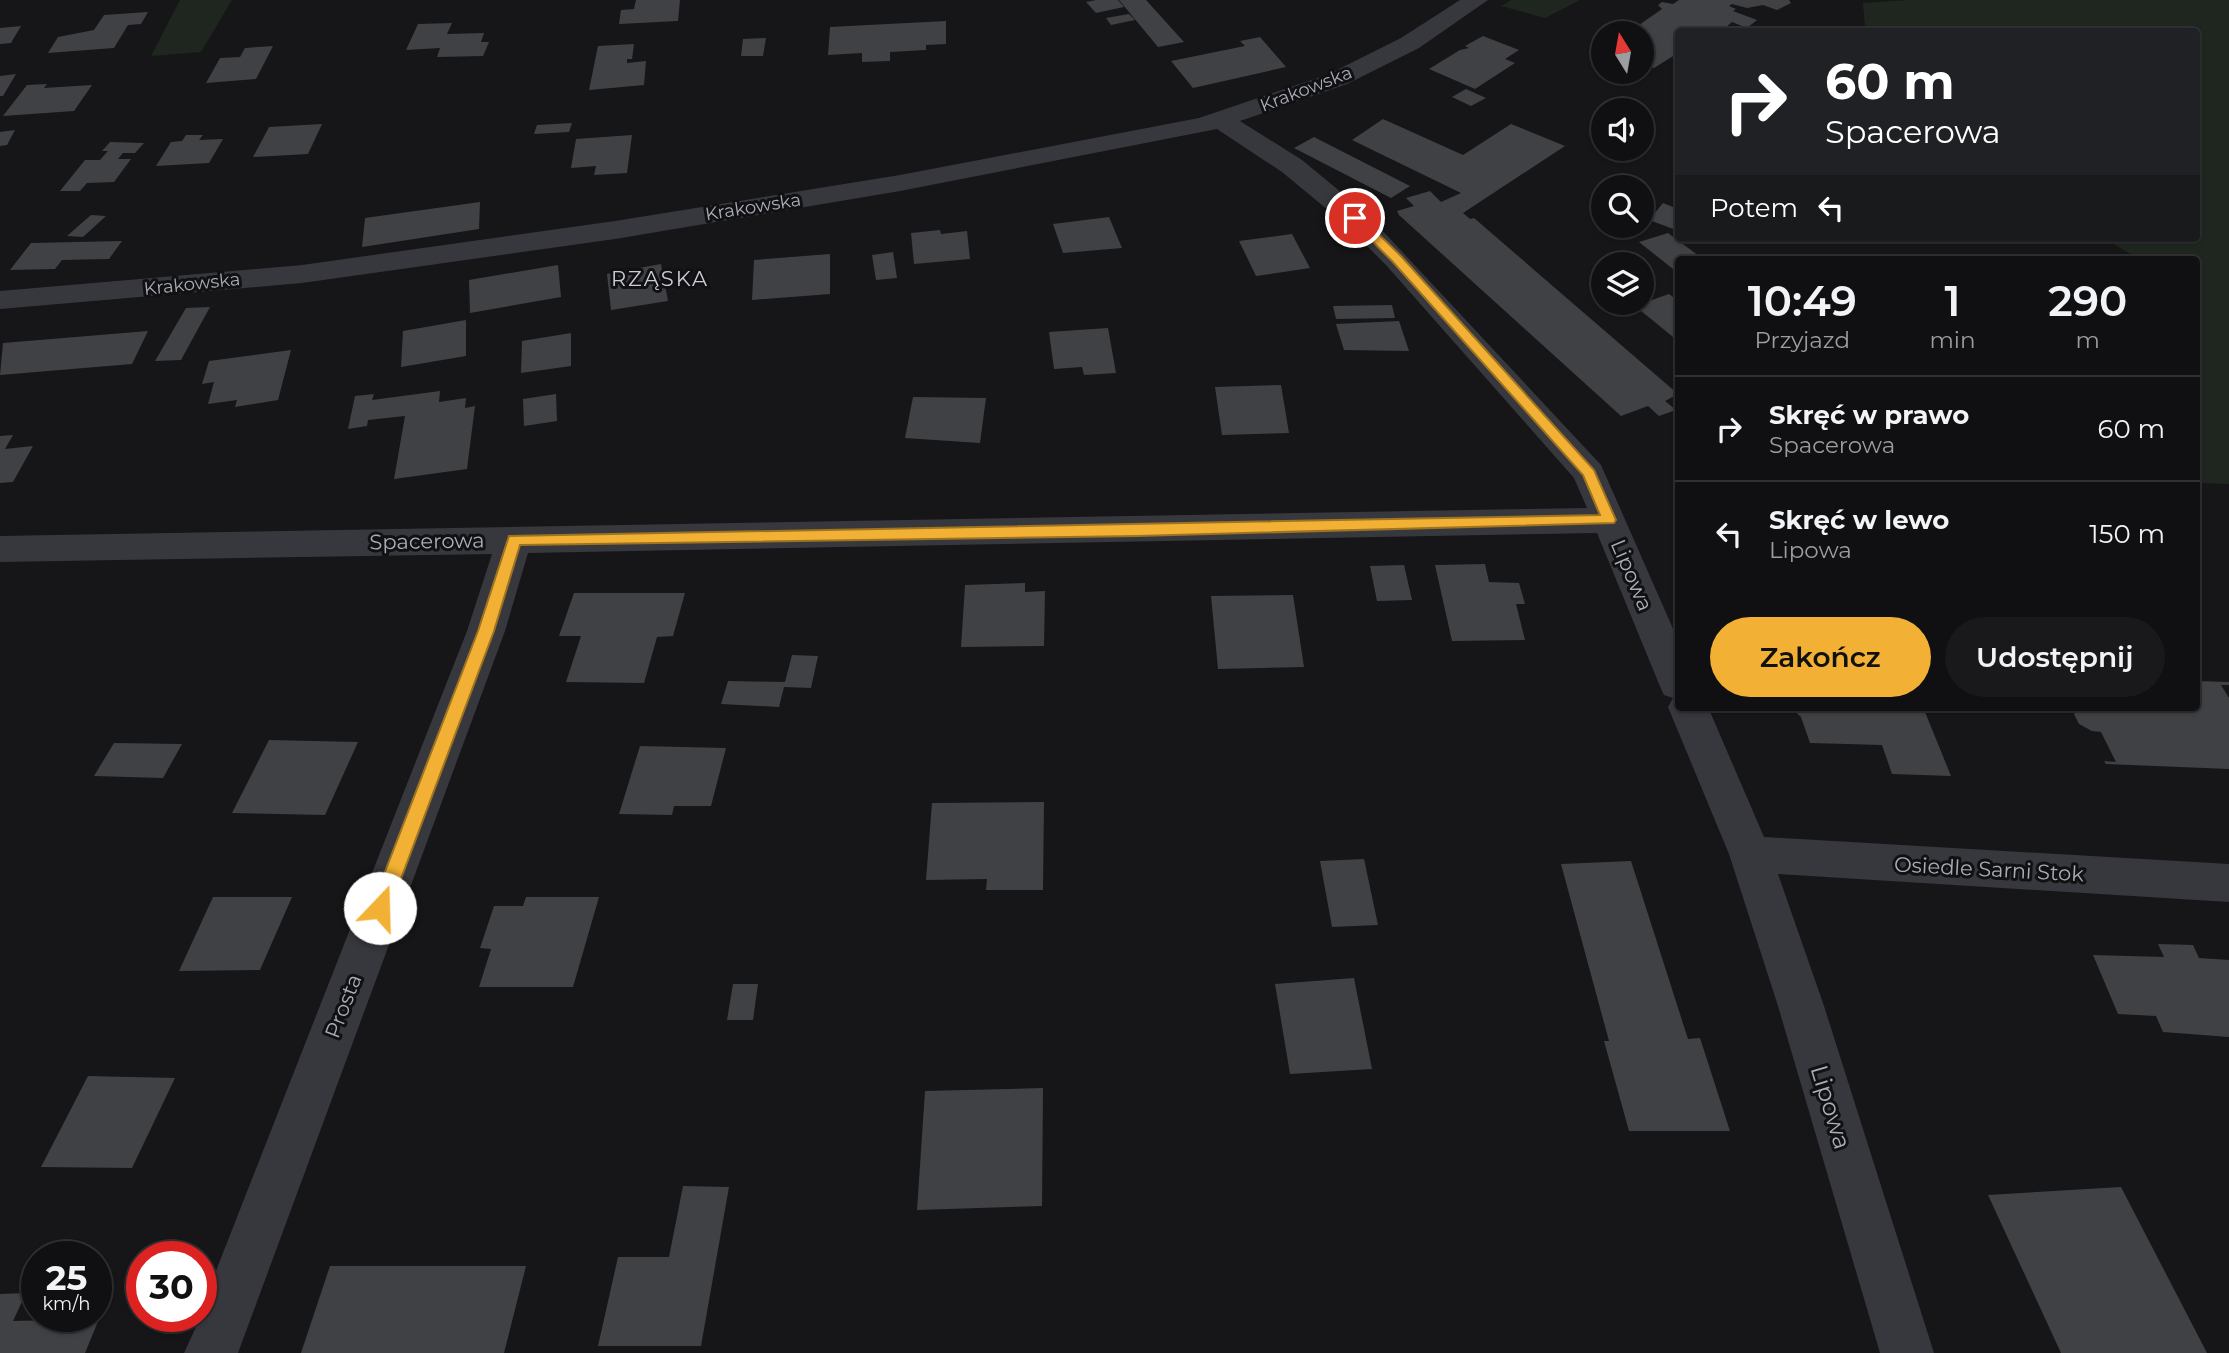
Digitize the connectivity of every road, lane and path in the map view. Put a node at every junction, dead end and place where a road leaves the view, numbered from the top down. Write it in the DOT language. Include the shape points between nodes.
graph roads {
  1 [pos="1476,0"];
  2 [pos="1222,121"];
  3 [pos="4,303"];
  4 [pos="1609,520"];
  5 [pos="514,540"];
  6 [pos="0,549"];
  7 [pos="1675,677"];
  8 [pos="1690,711"];
  9 [pos="1750,854"];
  10 [pos="2229,883"];
  11 [pos="211,1353"];
  12 [pos="1907,1353"];
  1 -- 2 [label="street, Krakowska" via="1410,43 1338,79"];
  2 -- 3 [label="street, Krakowska" via="900,183 602,232 302,274"];
  2 -- 4 [label="street, Lipowa" via="1292,166 1396,259 1589,473"];
  4 -- 5 [label="street, Spacerowa"];
  4 -- 7 [label="street, Lipowa"];
  5 -- 6 [label="street, Spacerowa"];
  5 -- 11 [label="street, Prosta" via="486,631"];
  8 -- 9 [label="street, Lipowa"];
  9 -- 10 [label="street, Osiedle Sarni Stok"];
  9 -- 12 [label="street, Lipowa"];
}
